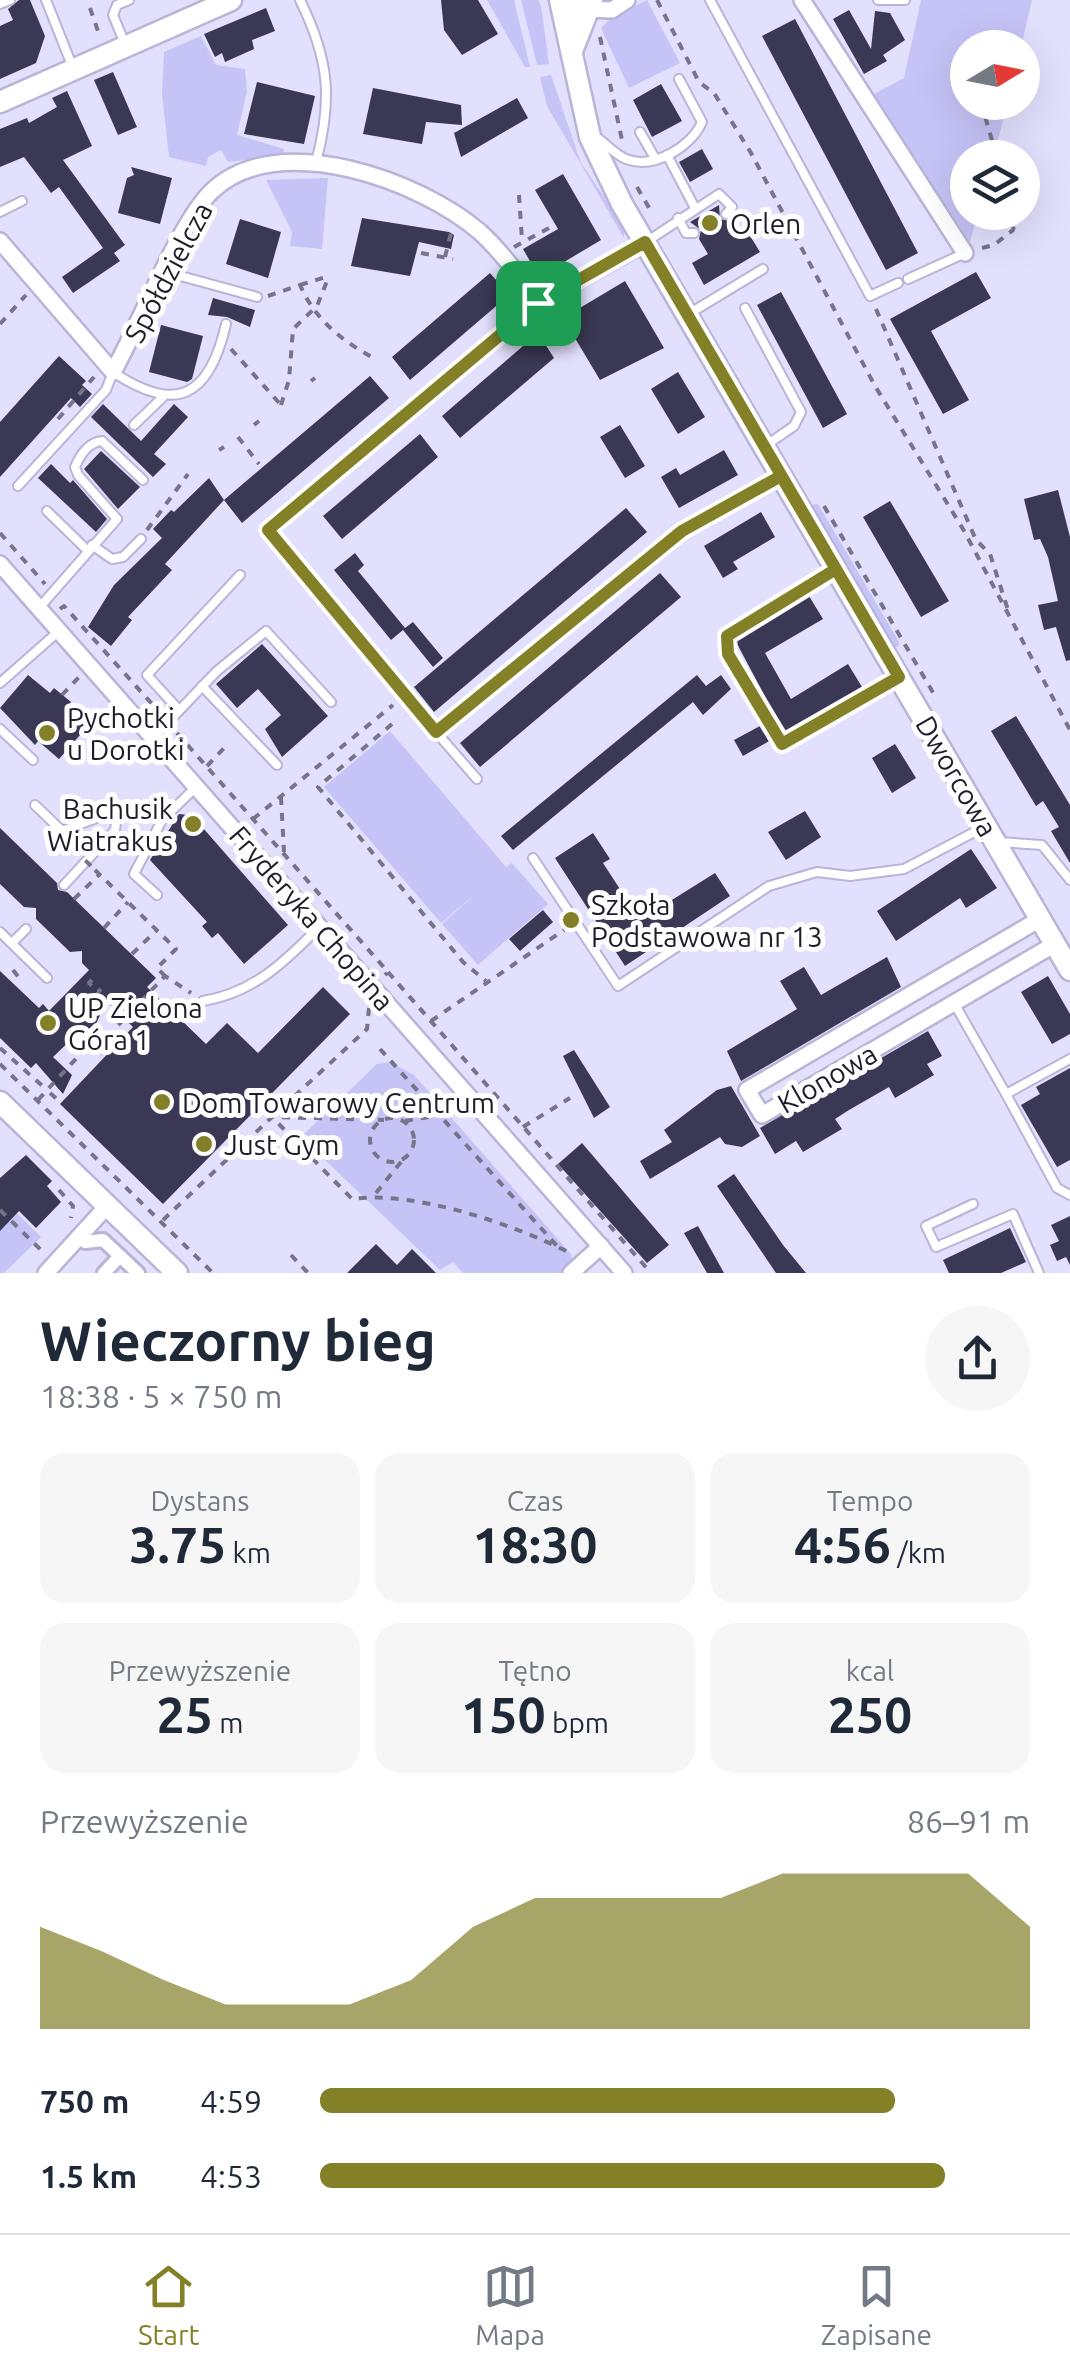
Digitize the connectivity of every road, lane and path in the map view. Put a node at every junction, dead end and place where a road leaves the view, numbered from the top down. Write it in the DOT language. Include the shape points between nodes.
graph roads {
  1 [pos="10,0"];
  2 [pos="46,0"];
  3 [pos="129,0"];
  4 [pos="300,0"];
  5 [pos="547,0"];
  6 [pos="628,0"];
  7 [pos="657,0"];
  8 [pos="710,0"];
  9 [pos="805,0"];
  10 [pos="878,0"];
  11 [pos="904,0"];
  12 [pos="224,1"];
  13 [pos="0,4"];
  14 [pos="582,5"];
  15 [pos="90,8"];
  16 [pos="101,39"];
  17 [pos="126,44"];
  18 [pos="572,51"];
  19 [pos="73,68"];
  20 [pos="679,79"];
  21 [pos="0,102"];
  22 [pos="589,132"];
  23 [pos="640,132"];
  24 [pos="667,154"];
  25 [pos="627,160"];
  26 [pos="656,160"];
  27 [pos="316,162"];
  28 [pos="519,195"];
  29 [pos="22,202"];
  30 [pos="696,208"];
  31 [pos="0,212"];
  32 [pos="454,213"];
  33 [pos="726,214"];
  34 [pos="678,218"];
  35 [pos="549,228"];
  36 [pos="1013,230"];
  37 [pos="694,233"];
  38 [pos="654,237"];
  39 [pos="0,241"];
  40 [pos="522,242"];
  41 [pos="421,253"];
  42 [pos="965,253"];
  43 [pos="500,254"];
  44 [pos="444,257"];
  45 [pos="453,259"];
  46 [pos="763,270"];
  47 [pos="166,272"];
  48 [pos="908,279"];
  49 [pos="898,283"];
  50 [pos="36,284"];
  51 [pos="300,285"];
  52 [pos="870,296"];
  53 [pos="257,298"];
  54 [pos="538,303"];
  55 [pos="744,308"];
  56 [pos="312,313"];
  57 [pos="688,316"];
  58 [pos="0,324"];
  59 [pos="226,324"];
  60 [pos="223,336"];
  61 [pos="377,360"];
  62 [pos="114,372"];
  63 [pos="163,397"];
  64 [pos="134,425"];
  65 [pos="238,437"];
  66 [pos="764,447"];
  67 [pos="259,464"];
  68 [pos="188,474"];
  69 [pos="781,476"];
  70 [pos="142,480"];
  71 [pos="18,486"];
  72 [pos="47,511"];
  73 [pos="0,533"];
  74 [pos="142,539"];
  75 [pos="90,548"];
  76 [pos="0,564"];
  77 [pos="836,569"];
  78 [pos="240,575"];
  79 [pos="54,594"];
  80 [pos="64,606"];
  81 [pos="49,619"];
  82 [pos="1012,622"];
  83 [pos="79,677"];
  84 [pos="899,677"];
  85 [pos="0,683"];
  86 [pos="202,686"];
  87 [pos="62,695"];
  88 [pos="331,702"];
  89 [pos="389,709"];
  90 [pos="180,710"];
  91 [pos="168,722"];
  92 [pos="392,724"];
  93 [pos="0,729"];
  94 [pos="1070,730"];
  95 [pos="436,732"];
  96 [pos="153,738"];
  97 [pos="226,745"];
  98 [pos="33,760"];
  99 [pos="207,766"];
  100 [pos="277,766"];
  101 [pos="476,779"];
  102 [pos="196,787"];
  103 [pos="282,798"];
  104 [pos="35,805"];
  105 [pos="253,818"];
  106 [pos="990,834"];
  107 [pos="84,839"];
  108 [pos="284,854"];
  109 [pos="533,858"];
  110 [pos="98,872"];
  111 [pos="1070,880"];
  112 [pos="64,885"];
  113 [pos="157,895"];
  114 [pos="74,900"];
  115 [pos="128,902"];
  116 [pos="1040,918"];
  117 [pos="575,923"];
  118 [pos="320,926"];
  119 [pos="104,928"];
  120 [pos="26,929"];
  121 [pos="157,930"];
  122 [pos="0,932"];
  123 [pos="12,944"];
  124 [pos="1055,944"];
  125 [pos="132,954"];
  126 [pos="14,970"];
  127 [pos="1070,970"];
  128 [pos="165,976"];
  129 [pos="47,978"];
  130 [pos="20,979"];
  131 [pos="92,980"];
  132 [pos="486,981"];
  133 [pos="101,990"];
  134 [pos="362,996"];
  135 [pos="204,1001"];
  136 [pos="954,1003"];
  137 [pos="119,1006"];
  138 [pos="128,1015"];
  139 [pos="432,1021"];
  140 [pos="90,1044"];
  141 [pos="0,1048"];
  142 [pos="380,1049"];
  143 [pos="101,1056"];
  144 [pos="1070,1058"];
  145 [pos="0,1064"];
  146 [pos="48,1092"];
  147 [pos="1006,1094"];
  148 [pos="570,1098"];
  149 [pos="38,1100"];
  150 [pos="0,1102"];
  151 [pos="60,1102"];
  152 [pos="437,1115"];
  153 [pos="272,1117"];
  154 [pos="384,1120"];
  155 [pos="404,1121"];
  156 [pos="524,1127"];
  157 [pos="404,1158"];
  158 [pos="58,1190"];
  159 [pos="1070,1195"];
  160 [pos="374,1196"];
  161 [pos="166,1204"];
  162 [pos="972,1204"];
  163 [pos="108,1205"];
  164 [pos="0,1210"];
  165 [pos="173,1210"];
  166 [pos="163,1220"];
  167 [pos="66,1225"];
  168 [pos="52,1241"];
  169 [pos="86,1242"];
  170 [pos="601,1246"];
  171 [pos="290,1255"];
  172 [pos="120,1256"];
  173 [pos="192,1263"];
  174 [pos="46,1273"];
  175 [pos="104,1273"];
  176 [pos="138,1273"];
  177 [pos="213,1273"];
  178 [pos="308,1273"];
  179 [pos="571,1273"];
  180 [pos="624,1273"];
  181 [pos="651,1273"];
  182 [pos="1039,1273"];
  1 -- 13 [label="lane"];
  2 -- 19 [label="lane"];
  3 -- 17 [label="lane" via="117,4 113,15"];
  4 -- 27 [label="lane" via="316,35 330,99"];
  5 -- 18 [label="street"];
  6 -- 14 [label="street"];
  7 -- 82 [label="path" via="698,82 714,93 751,152 875,386"];
  8 -- 52 [label="lane"];
  9 -- 42 [label="street"];
  10 -- 11 [label="lane"];
  12 -- 17 [label="street"];
  14 -- 18 [label="street, Dworcowa"];
  14 -- 25 [label="path" via="601,48"];
  15 -- 16 [label="path"];
  17 -- 19 [label="street"];
  18 -- 22 [label="street, Dworcowa"];
  19 -- 21 [label="street"];
  20 -- 24 [label="lane" via="702,122 695,139"];
  22 -- 25 [label="lane"];
  22 -- 38 [label="street, Dworcowa"];
  23 -- 26 [label="lane"];
  24 -- 26 [label="lane"];
  24 -- 30 [label="lane"];
  25 -- 26 [label="lane"];
  25 -- 38 [label="path"];
  27 -- 32 [label="street, Spółdzielcza" via="396,184"];
  27 -- 47 [label="street, Spółdzielcza" via="273,165 226,179 198,208"];
  28 -- 40 [label="path"];
  29 -- 31 [label="lane"];
  30 -- 33 [label="lane" via="719,194 732,207"];
  30 -- 34 [label="lane"];
  32 -- 43 [label="street, Spółdzielcza"];
  32 -- 44 [label="path"];
  34 -- 37 [label="lane" via="686,233"];
  34 -- 38 [label="lane"];
  35 -- 40 [label="path"];
  36 -- 42 [label="path" via="994,246"];
  38 -- 54 [label="street"];
  38 -- 57 [label="street, Dworcowa"];
  39 -- 50 [label="street, Spółdzielcza"];
  40 -- 43 [label="path"];
  41 -- 44 [label="path"];
  42 -- 48 [label="lane"];
  43 -- 54 [label="street, Spółdzielcza"];
  44 -- 45 [label="path"];
  46 -- 57 [label="lane"];
  47 -- 53 [label="lane"];
  47 -- 62 [label="street, Spółdzielcza"];
  49 -- 52 [label="lane"];
  50 -- 58 [label="path"];
  50 -- 62 [label="street, Spółdzielcza"];
  51 -- 53 [label="path"];
  51 -- 56 [label="path"];
  51 -- 56 [label="path" via="329,276"];
  52 -- 82 [label="path" via="976,540 990,554"];
  54 -- 95 [label="street" via="268,530"];
  55 -- 66 [label="lane" via="801,412 794,426"];
  56 -- 60 [label="path" via="292,329 280,405"];
  56 -- 61 [label="path"];
  57 -- 66 [label="street, Dworcowa"];
  59 -- 60 [label="lane"];
  60 -- 63 [label="lane" via="199,386"];
  62 -- 63 [label="lane" via="142,392"];
  62 -- 71 [label="lane, Spółdzielcza" via="106,390"];
  63 -- 64 [label="lane"];
  65 -- 67 [label="path"];
  66 -- 69 [label="street, Dworcowa"];
  68 -- 74 [label="path"];
  69 -- 77 [label="street, Dworcowa"];
  69 -- 95 [label="street" via="682,531"];
  70 -- 75 [label="lane" via="102,442 79,458 78,475 117,518"];
  72 -- 75 [label="lane"];
  73 -- 79 [label="path"];
  74 -- 75 [label="lane" via="112,559"];
  75 -- 79 [label="lane"];
  76 -- 81 [label="street, Fryderyka Chopina"];
  77 -- 84 [label="street, Dworcowa"];
  77 -- 84 [label="lane" via="727,636 728,654 782,744"];
  78 -- 90 [label="lane" via="147,675"];
  79 -- 80 [label="path"];
  79 -- 81 [label="lane"];
  80 -- 81 [label="path"];
  80 -- 91 [label="path"];
  81 -- 85 [label="lane"];
  81 -- 96 [label="street, Fryderyka Chopina"];
  82 -- 94 [label="path"];
  83 -- 87 [label="path"];
  84 -- 106 [label="street, Dworcowa"];
  86 -- 88 [label="lane" via="266,632"];
  86 -- 90 [label="lane"];
  86 -- 100 [label="lane"];
  89 -- 103 [label="path"];
  90 -- 91 [label="lane"];
  91 -- 96 [label="lane"];
  91 -- 99 [label="path"];
  92 -- 132 [label="path" via="318,787"];
  93 -- 98 [label="lane"];
  95 -- 101 [label="lane"];
  96 -- 102 [label="street, Fryderyka Chopina"];
  97 -- 99 [label="path"];
  99 -- 105 [label="path"];
  102 -- 113 [label="lane" via="162,820 134,874"];
  102 -- 118 [label="street, Fryderyka Chopina"];
  103 -- 105 [label="path"];
  103 -- 108 [label="path"];
  104 -- 112 [label="lane" via="62,831 118,810 115,830"];
  105 -- 108 [label="path"];
  106 -- 111 [label="lane" via="1042,845"];
  106 -- 116 [label="street, Dworcowa"];
  106 -- 117 [label="lane" via="904,869 850,876 817,872 769,886 618,986"];
  107 -- 110 [label="path, bridge" via="74,850"];
  108 -- 139 [label="path"];
  109 -- 117 [label="lane"];
  110 -- 114 [label="path"];
  110 -- 115 [label="path"];
  115 -- 119 [label="path"];
  115 -- 121 [label="path"];
  116 -- 124 [label="street, Dworcowa"];
  116 -- 136 [label="street, Klonowa" via="747,1090 762,1115"];
  117 -- 132 [label="path"];
  118 -- 135 [label="lane" via="254,986"];
  118 -- 170 [label="street, Fryderyka Chopina"];
  120 -- 123 [label="lane"];
  121 -- 125 [label="path"];
  121 -- 128 [label="path" via="176,949 157,968"];
  122 -- 123 [label="lane"];
  123 -- 129 [label="lane"];
  124 -- 127 [label="street, Dworcowa"];
  124 -- 136 [label="street, Klonowa"];
  126 -- 130 [label="path"];
  128 -- 135 [label="path"];
  128 -- 138 [label="path"];
  131 -- 133 [label="path"];
  132 -- 139 [label="path"];
  134 -- 153 [label="path" via="368,1028"];
  136 -- 147 [label="lane"];
  137 -- 138 [label="path"];
  138 -- 140 [label="path"];
  139 -- 156 [label="path"];
  140 -- 143 [label="path"];
  140 -- 146 [label="path"];
  141 -- 146 [label="path"];
  142 -- 152 [label="path"];
  144 -- 147 [label="lane"];
  145 -- 149 [label="path"];
  146 -- 149 [label="path"];
  146 -- 151 [label="path"];
  147 -- 159 [label="lane" via="1057,1188"];
  148 -- 156 [label="path"];
  149 -- 166 [label="path"];
  150 -- 163 [label="street"];
  152 -- 155 [label="path"];
  152 -- 160 [label="path" via="561,1249 438,1207"];
  153 -- 154 [label="path"];
  153 -- 160 [label="path" via="352,1198"];
  153 -- 165 [label="path"];
  154 -- 155 [label="path"];
  154 -- 157 [label="path" via="371,1136 374,1150 384,1160"];
  155 -- 157 [label="path" via="414,1140"];
  156 -- 181 [label="path"];
  157 -- 160 [label="path"];
  158 -- 167 [label="path" via="73,1206"];
  161 -- 165 [label="path"];
  162 -- 182 [label="lane" via="926,1226 936,1248 1013,1214"];
  163 -- 173 [label="street"];
  163 -- 174 [label="street"];
  164 -- 168 [label="path" via="42,1252"];
  165 -- 166 [label="path"];
  166 -- 173 [label="path"];
  169 -- 172 [label="street" via="99,1239"];
  170 -- 179 [label="street"];
  170 -- 180 [label="street, Fryderyka Chopina"];
  171 -- 178 [label="path"];
  172 -- 175 [label="street"];
  172 -- 176 [label="street"];
  173 -- 177 [label="path"];
}
